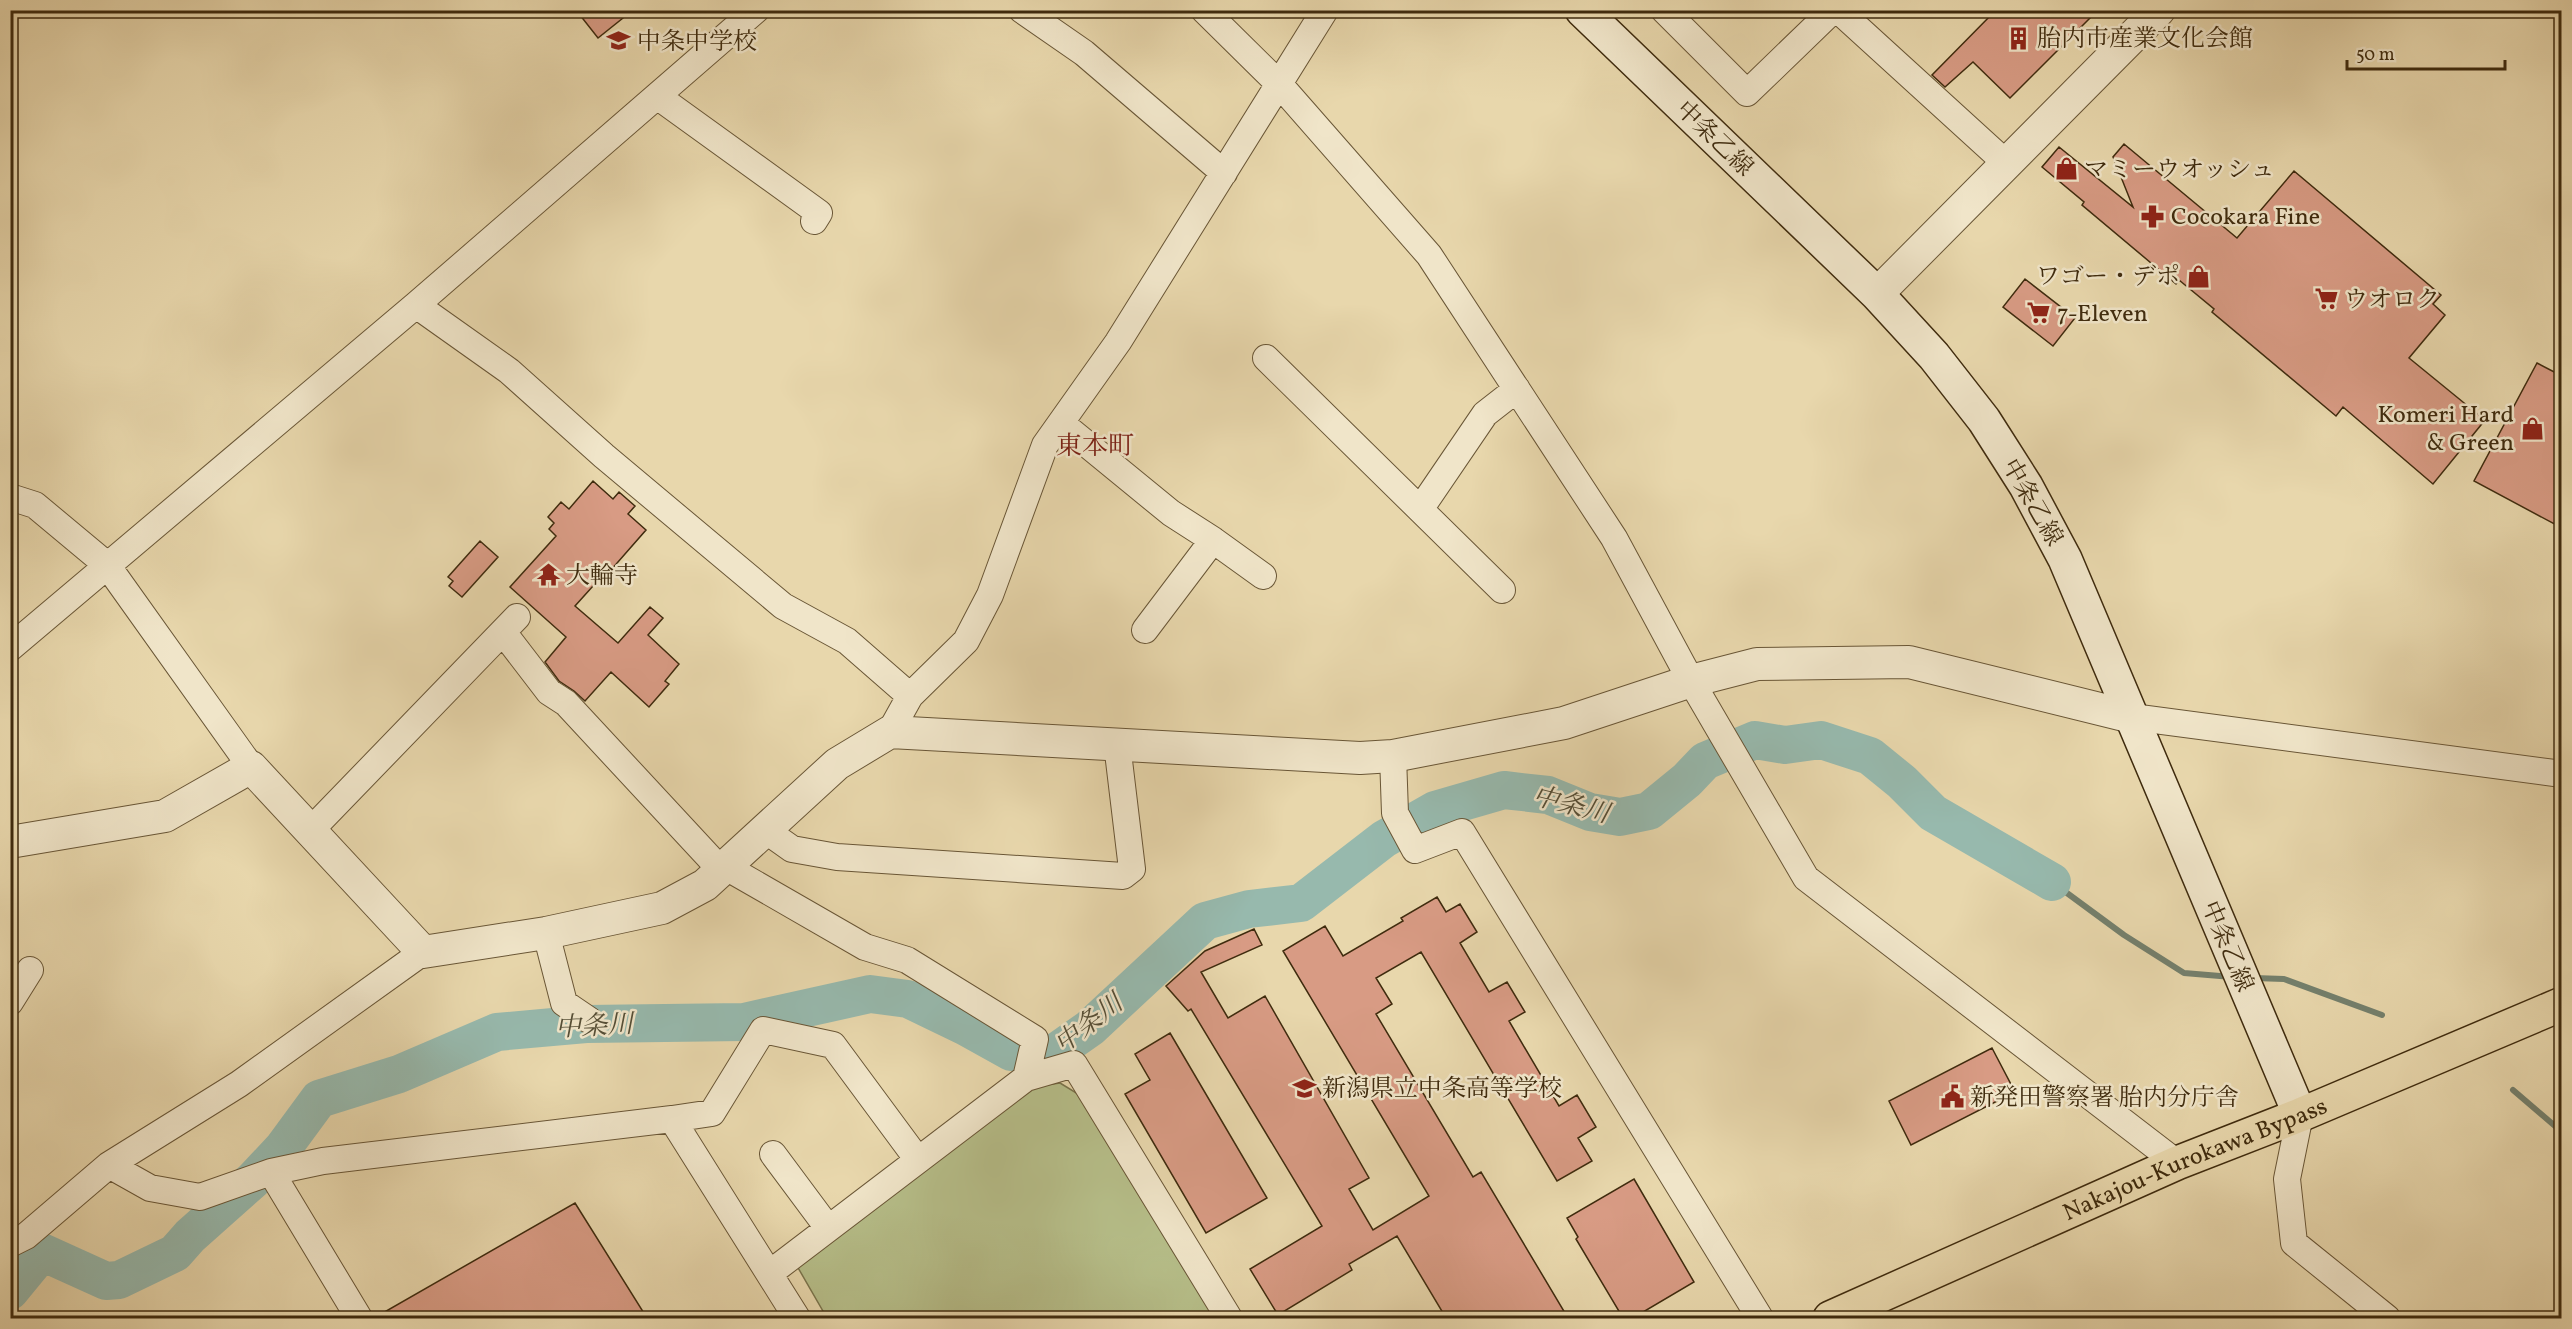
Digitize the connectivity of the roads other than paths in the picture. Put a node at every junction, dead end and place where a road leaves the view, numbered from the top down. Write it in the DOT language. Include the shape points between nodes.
graph roads {
  1 [pos="756,10"];
  2 [pos="1022,10"];
  3 [pos="1204,10"];
  4 [pos="1325,10"];
  5 [pos="1582,10"];
  6 [pos="1664,10"];
  7 [pos="1833,10"];
  8 [pos="1838,10"];
  9 [pos="2159,10"];
  10 [pos="1280,85"];
  11 [pos="657,96"];
  12 [pos="2007,164"];
  13 [pos="1224,173"];
  14 [pos="814,221"];
  15 [pos="1877,294"];
  16 [pos="416,305"];
  17 [pos="1266,358"];
  18 [pos="1517,389"];
  19 [pos="1061,423"];
  20 [pos="10,497"];
  21 [pos="1421,508"];
  22 [pos="1213,540"];
  23 [pos="107,566"];
  24 [pos="1263,576"];
  25 [pos="1502,591"];
  26 [pos="1145,630"];
  27 [pos="10,648"];
  28 [pos="1691,681"];
  29 [pos="910,696"];
  30 [pos="2132,717"];
  31 [pos="890,732"];
  32 [pos="1117,744"];
  33 [pos="1393,756"];
  34 [pos="251,767"];
  35 [pos="2562,774"];
  36 [pos="765,830"];
  37 [pos="310,831"];
  38 [pos="10,842"];
  39 [pos="724,868"];
  40 [pos="546,933"];
  41 [pos="423,952"];
  42 [pos="30,970"];
  43 [pos="10,1002"];
  44 [pos="2562,1004"];
  45 [pos="589,1020"];
  46 [pos="1026,1078"];
  47 [pos="2300,1116"];
  48 [pos="672,1119"];
  49 [pos="773,1154"];
  50 [pos="918,1160"];
  51 [pos="2177,1163"];
  52 [pos="109,1166"];
  53 [pos="271,1172"];
  54 [pos="828,1228"];
  55 [pos="10,1244"];
  56 [pos="770,1273"];
  57 [pos="359,1318"];
  58 [pos="797,1318"];
  59 [pos="1229,1318"];
  60 [pos="1760,1318"];
  61 [pos="1830,1318"];
  62 [pos="2387,1318"];
  1 -- 11 [label="street"];
  2 -- 13 [label="street" via="1084,53"];
  3 -- 10 [label="street"];
  4 -- 10 [label="street"];
  5 -- 15 [label="main road, 中条乙線"];
  6 -- 7 [label="street" via="1747,93"];
  8 -- 12 [label="street"];
  9 -- 12 [label="street"];
  10 -- 13 [label="street"];
  10 -- 18 [label="street" via="1429,255"];
  11 -- 14 [label="street" via="819,213"];
  11 -- 16 [label="street"];
  12 -- 15 [label="street"];
  13 -- 19 [label="street" via="1118,342"];
  15 -- 30 [label="main road, 中条乙線" via="1934,356 1984,420 2026,486 2065,559"];
  16 -- 23 [label="street"];
  16 -- 29 [label="street" via="509,371 783,606 847,641"];
  17 -- 21 [label="street"];
  18 -- 21 [label="street" via="1485,414"];
  18 -- 28 [label="street" via="1614,538"];
  19 -- 22 [label="street" via="1171,513"];
  19 -- 29 [label="street" via="1046,445 990,595 966,641"];
  20 -- 23 [label="street" via="35,505"];
  21 -- 25 [label="street"];
  22 -- 24 [label="street"];
  22 -- 26 [label="street"];
  23 -- 27 [label="street"];
  23 -- 34 [label="street"];
  28 -- 30 [label="street" via="1757,664 1909,663"];
  28 -- 33 [label="street" via="1564,723"];
  28 -- 51 [label="street" via="1806,878"];
  29 -- 31 [label="street"];
  30 -- 35 [label="street"];
  30 -- 47 [label="main road, 中条乙線"];
  31 -- 32 [label="street"];
  31 -- 36 [label="street" via="837,764"];
  32 -- 33 [label="street" via="1360,758"];
  32 -- 36 [label="street" via="1132,869 1123,876 837,857 792,849"];
  33 -- 60 [label="street" via="1395,813 1415,850 1462,832"];
  34 -- 37 [label="street"];
  34 -- 38 [label="street" via="165,816"];
  36 -- 39 [label="street"];
  37 -- 39 [label="street" via="510,624 549,692 566,703"];
  37 -- 41 [label="street"];
  39 -- 40 [label="street" via="705,885 662,908"];
  39 -- 46 [label="street" via="865,947 907,960 1035,1039"];
  40 -- 41 [label="street"];
  40 -- 45 [label="street" via="564,1003"];
  41 -- 52 [label="street" via="239,1084"];
  42 -- 43 [label="street"];
  44 -- 47 [label="highway, Nakajou-Kurokawa Bypass"];
  46 -- 50 [label="street"];
  46 -- 59 [label="street" via="1074,1064"];
  47 -- 51 [label="highway, Nakajou-Kurokawa Bypass"];
  47 -- 62 [label="street" via="2287,1179 2294,1243"];
  48 -- 50 [label="street" via="712,1113 763,1030 833,1045"];
  48 -- 53 [label="street" via="323,1161"];
  48 -- 56 [label="street"];
  49 -- 54 [label="street"];
  50 -- 54 [label="street"];
  51 -- 61 [label="highway, Nakajou-Kurokawa Bypass"];
  52 -- 53 [label="street" via="150,1188 200,1197"];
  52 -- 55 [label="street" via="26,1236"];
  53 -- 57 [label="street"];
  54 -- 56 [label="street"];
  56 -- 58 [label="street"];
}
